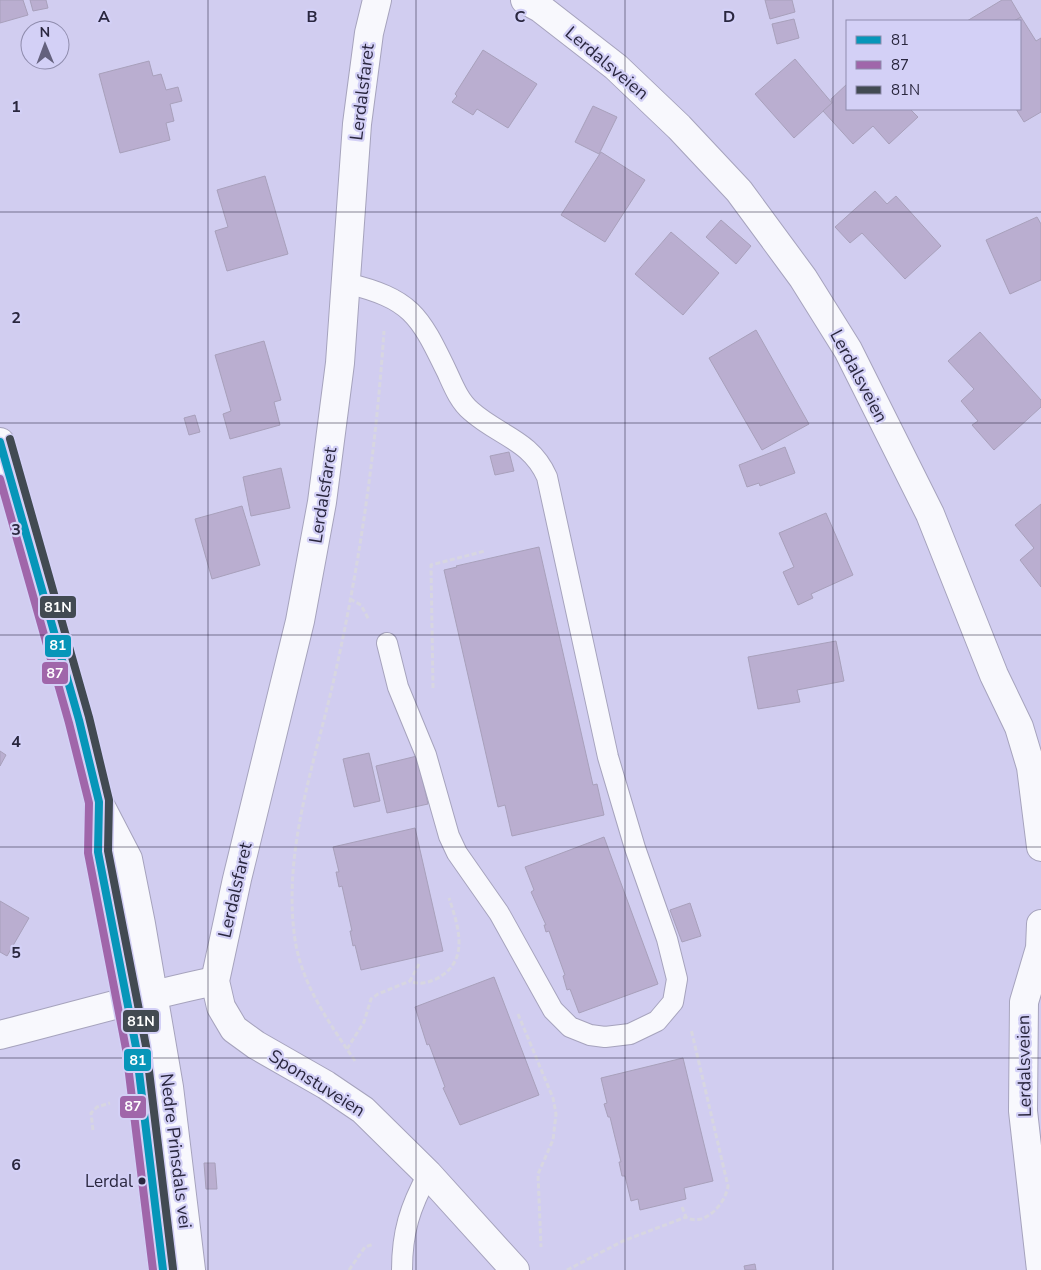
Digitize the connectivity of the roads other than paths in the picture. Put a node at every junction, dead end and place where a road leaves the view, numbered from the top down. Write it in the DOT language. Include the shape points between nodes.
graph roads {
  1 [pos="377,0"];
  2 [pos="525,0"];
  3 [pos="346,283"];
  4 [pos="0,442"];
  5 [pos="387,643"];
  6 [pos="1041,847"];
  7 [pos="1041,924"];
  8 [pos="215,981"];
  9 [pos="141,997"];
  10 [pos="0,1035"];
  11 [pos="428,1174"];
  12 [pos="163,1270"];
  13 [pos="191,1270"];
  14 [pos="402,1270"];
  15 [pos="515,1270"];
  16 [pos="1041,1270"];
  1 -- 3 [label="street, Lerdalsfaret" via="369,33 357,124"];
  2 -- 6 [label="street, Lerdalsveien" via="616,67 732,184 803,278 848,350 930,514 994,675 1019,727 1031,767"];
  3 -- 5 [label="lane" via="403,303 429,336 456,393 470,411 528,448 543,466 608,757 677,979 673,1002 649,1026 630,1034 590,1035 566,1024 553,1010 499,913 457,854 424,749 398,688"];
  3 -- 8 [label="street, Lerdalsfaret" via="335,415 311,564"];
  4 -- 9 [label="street, Nedre Prinsdals vei" via="99,802 128,859"];
  7 -- 16 [label="street, Lerdalsveien" via="1040,948 1024,1002 1023,1082 1023,1111"];
  8 -- 9 [label="street"];
  8 -- 11 [label="street, Sponstuveien" via="221,1007 234,1029 363,1110"];
  9 -- 10 [label="street" via="103,1010"];
  9 -- 12 [label="street, Nedre Prinsdals vei" via="145,1109"];
  9 -- 13 [label="street, Nedre Prinsdals vei" via="169,1087"];
  11 -- 14 [label="lane" via="408,1216"];
  11 -- 15 [label="street, Sponstuveien"];
}
